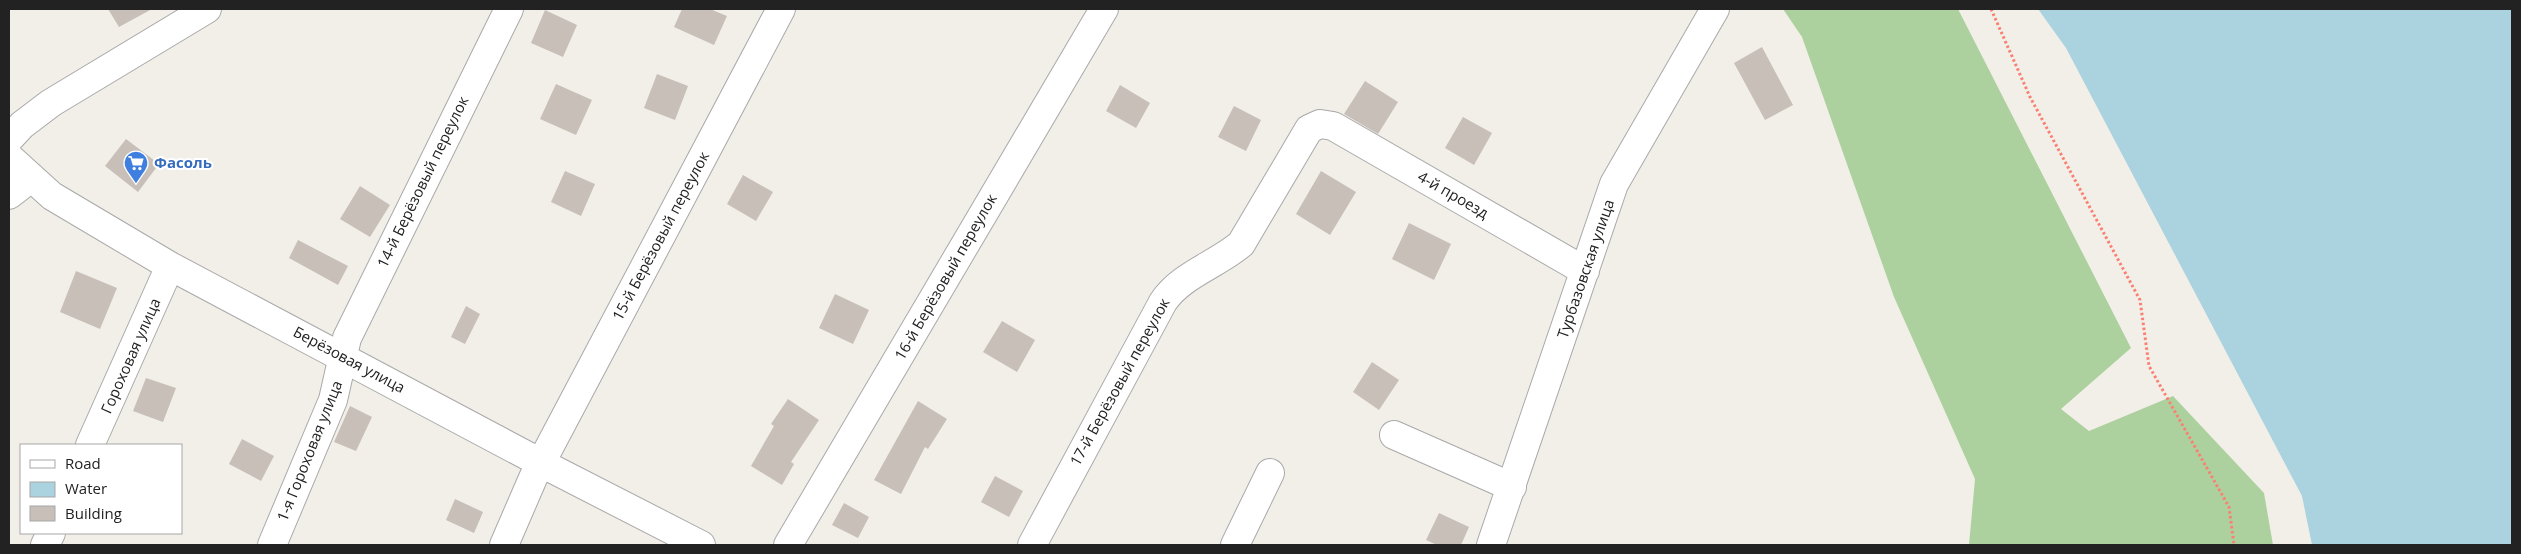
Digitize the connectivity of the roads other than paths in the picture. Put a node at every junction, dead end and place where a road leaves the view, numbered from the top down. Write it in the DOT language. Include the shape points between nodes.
graph roads {
  1 [pos="207,9"];
  2 [pos="509,9"];
  3 [pos="781,9"];
  4 [pos="1104,9"];
  5 [pos="1715,9"];
  6 [pos="1320,124"];
  7 [pos="9,139"];
  8 [pos="9,157"];
  9 [pos="30,178"];
  10 [pos="9,195"];
  11 [pos="170,266"];
  12 [pos="1585,271"];
  13 [pos="342,356"];
  14 [pos="1394,435"];
  15 [pos="90,444"];
  16 [pos="541,463"];
  17 [pos="1270,473"];
  18 [pos="1512,487"];
  19 [pos="272,545"];
  20 [pos="504,545"];
  21 [pos="701,545"];
  22 [pos="788,545"];
  23 [pos="1032,545"];
  24 [pos="1236,545"];
  25 [pos="1491,545"];
  1 -- 7 [label="street" via="51,102"];
  2 -- 13 [label="street, 14-й Берёзовый переулок" via="357,315"];
  3 -- 16 [label="street, 15-й Берёзовый переулок"];
  4 -- 22 [label="street, 16-й Берёзовый переулок"];
  5 -- 12 [label="street, Турбазовская улица" via="1614,184"];
  6 -- 12 [label="street, 4-й проезд" via="1333,126"];
  6 -- 23 [label="street, 17-й Берёзовый переулок" via="1309,129 1241,244 1170,292"];
  8 -- 9 [label="street, Берёзовая улица"];
  9 -- 10 [label="street"];
  9 -- 11 [label="street, Берёзовая улица" via="52,196"];
  11 -- 13 [label="street, Берёзовая улица"];
  11 -- 15 [label="street, Гороховая улица"];
  12 -- 18 [label="street, Турбазовская улица"];
  13 -- 16 [label="street, Берёзовая улица"];
  13 -- 19 [label="street, 1-я Гороховая улица" via="341,374 333,400"];
  14 -- 18 [label="street"];
  16 -- 20 [label="street, 15-й Берёзовый переулок"];
  16 -- 21 [label="street, Берёзовая улица"];
  17 -- 24 [label="street"];
  18 -- 25 [label="street, Турбазовская улица"];
}
